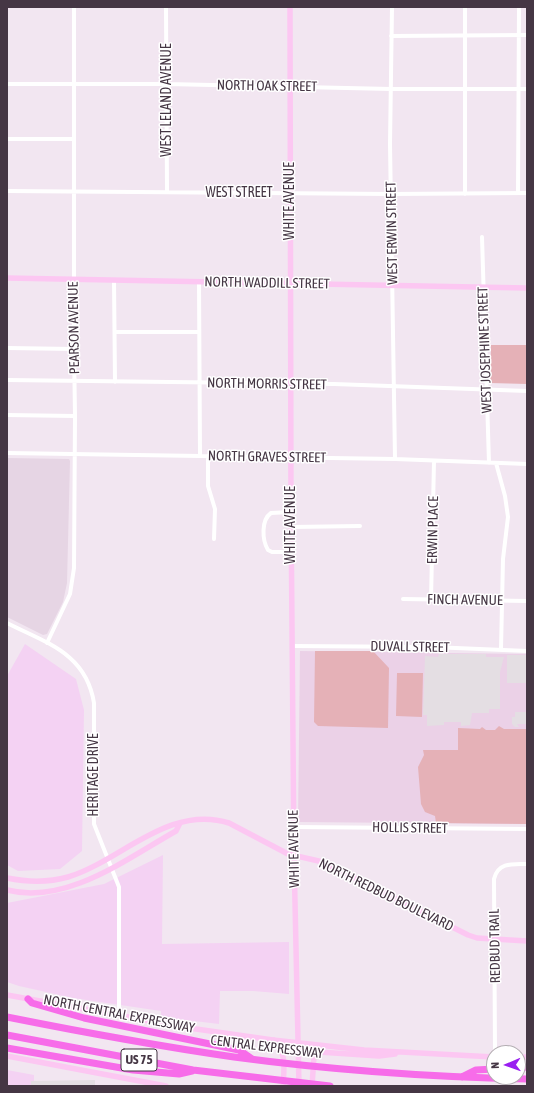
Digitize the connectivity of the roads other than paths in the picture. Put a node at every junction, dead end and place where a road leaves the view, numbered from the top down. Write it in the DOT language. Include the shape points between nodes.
graph roads {
  1 [pos="74,7"];
  2 [pos="166,7"];
  3 [pos="290,7"];
  4 [pos="392,7"];
  5 [pos="465,7"];
  6 [pos="519,7"];
  7 [pos="465,34"];
  8 [pos="519,34"];
  9 [pos="527,34"];
  10 [pos="392,36"];
  11 [pos="7,84"];
  12 [pos="74,84"];
  13 [pos="167,84"];
  14 [pos="290,86"];
  15 [pos="391,89"];
  16 [pos="465,89"];
  17 [pos="519,89"];
  18 [pos="527,89"];
  19 [pos="7,139"];
  20 [pos="74,139"];
  21 [pos="7,191"];
  22 [pos="75,191"];
  23 [pos="167,192"];
  24 [pos="518,193"];
  25 [pos="527,193"];
  26 [pos="290,194"];
  27 [pos="391,194"];
  28 [pos="465,194"];
  29 [pos="482,237"];
  30 [pos="7,278"];
  31 [pos="74,279"];
  32 [pos="114,280"];
  33 [pos="199,281"];
  34 [pos="290,284"];
  35 [pos="392,285"];
  36 [pos="483,286"];
  37 [pos="527,288"];
  38 [pos="115,332"];
  39 [pos="199,332"];
  40 [pos="7,348"];
  41 [pos="74,349"];
  42 [pos="7,380"];
  43 [pos="75,381"];
  44 [pos="115,382"];
  45 [pos="200,383"];
  46 [pos="290,384"];
  47 [pos="394,387"];
  48 [pos="487,390"];
  49 [pos="527,391"];
  50 [pos="7,415"];
  51 [pos="75,416"];
  52 [pos="7,453"];
  53 [pos="75,454"];
  54 [pos="200,456"];
  55 [pos="208,456"];
  56 [pos="291,458"];
  57 [pos="395,459"];
  58 [pos="434,461"];
  59 [pos="489,462"];
  60 [pos="496,463"];
  61 [pos="527,464"];
  62 [pos="291,512"];
  63 [pos="360,526"];
  64 [pos="291,527"];
  65 [pos="214,539"];
  66 [pos="291,552"];
  67 [pos="403,599"];
  68 [pos="431,600"];
  69 [pos="501,601"];
  70 [pos="527,601"];
  71 [pos="7,623"];
  72 [pos="47,643"];
  73 [pos="292,646"];
  74 [pos="501,649"];
  75 [pos="527,651"];
  76 [pos="180,823"];
  77 [pos="294,826"];
  78 [pos="527,829"];
  79 [pos="294,856"];
  80 [pos="107,858"];
  81 [pos="527,864"];
  82 [pos="112,867"];
  83 [pos="7,878"];
  84 [pos="7,890"];
  85 [pos="496,938"];
  86 [pos="527,941"];
  87 [pos="7,995"];
  88 [pos="28,999"];
  89 [pos="119,1015"];
  90 [pos="7,1018"];
  91 [pos="7,1035"];
  92 [pos="274,1040"];
  93 [pos="297,1043"];
  94 [pos="495,1045"];
  95 [pos="7,1048"];
  96 [pos="410,1053"];
  97 [pos="7,1056"];
  98 [pos="486,1057"];
  99 [pos="252,1059"];
  100 [pos="486,1069"];
  101 [pos="193,1070"];
  102 [pos="462,1077"];
  103 [pos="527,1079"];
  104 [pos="166,1086"];
  105 [pos="283,1086"];
  106 [pos="299,1086"];
  107 [pos="312,1086"];
  108 [pos="326,1086"];
  1 -- 12 [label="street, PEARSON AVENUE"];
  2 -- 13 [label="street, WEST LELAND AVENUE"];
  3 -- 14 [label="street, WHITE AVENUE"];
  4 -- 10 [label="street, WEST ERWIN STREET"];
  5 -- 7 [label="street"];
  6 -- 8 [label="street"];
  7 -- 8 [label="street"];
  7 -- 10 [label="street"];
  7 -- 16 [label="street"];
  8 -- 9 [label="street"];
  8 -- 17 [label="street"];
  10 -- 15 [label="street, WEST ERWIN STREET"];
  11 -- 12 [label="street, NORTH OAK STREET"];
  12 -- 13 [label="street, NORTH OAK STREET"];
  12 -- 20 [label="street, PEARSON AVENUE"];
  13 -- 14 [label="street, NORTH OAK STREET"];
  13 -- 23 [label="street, WEST LELAND AVENUE"];
  14 -- 15 [label="street, NORTH OAK STREET"];
  14 -- 26 [label="street, WHITE AVENUE"];
  15 -- 16 [label="street, NORTH OAK STREET"];
  15 -- 27 [label="street, WEST ERWIN STREET"];
  16 -- 17 [label="street, NORTH OAK STREET"];
  16 -- 28 [label="street"];
  17 -- 18 [label="street, NORTH OAK STREET"];
  17 -- 24 [label="street"];
  19 -- 20 [label="street"];
  20 -- 22 [label="street, PEARSON AVENUE"];
  21 -- 22 [label="street, WEST STREET"];
  22 -- 23 [label="street, WEST STREET"];
  22 -- 31 [label="street, PEARSON AVENUE"];
  23 -- 26 [label="street, WEST STREET"];
  24 -- 25 [label="street, WEST STREET"];
  24 -- 28 [label="street, WEST STREET"];
  26 -- 27 [label="street, WEST STREET"];
  26 -- 34 [label="street, WHITE AVENUE"];
  27 -- 28 [label="street, WEST STREET"];
  27 -- 35 [label="street, WEST ERWIN STREET"];
  29 -- 36 [label="street, WEST JOSEPHINE STREET"];
  30 -- 31 [label="street, NORTH WADDILL STREET"];
  31 -- 32 [label="street, NORTH WADDILL STREET"];
  31 -- 41 [label="street, PEARSON AVENUE"];
  32 -- 33 [label="street, NORTH WADDILL STREET"];
  32 -- 38 [label="street"];
  33 -- 34 [label="street, NORTH WADDILL STREET"];
  33 -- 39 [label="street"];
  34 -- 35 [label="street, NORTH WADDILL STREET"];
  34 -- 46 [label="street, WHITE AVENUE"];
  35 -- 36 [label="street, NORTH WADDILL STREET"];
  35 -- 47 [label="street, WEST ERWIN STREET"];
  36 -- 37 [label="street, NORTH WADDILL STREET"];
  36 -- 48 [label="street, WEST JOSEPHINE STREET"];
  38 -- 39 [label="street"];
  38 -- 44 [label="street"];
  39 -- 45 [label="street"];
  40 -- 41 [label="street"];
  41 -- 43 [label="street, PEARSON AVENUE"];
  42 -- 43 [label="street, NORTH MORRIS STREET"];
  43 -- 44 [label="street, NORTH MORRIS STREET"];
  43 -- 51 [label="street, PEARSON AVENUE"];
  44 -- 45 [label="street, NORTH MORRIS STREET"];
  45 -- 46 [label="street, NORTH MORRIS STREET"];
  45 -- 54 [label="street"];
  46 -- 47 [label="street, NORTH MORRIS STREET"];
  46 -- 56 [label="street, WHITE AVENUE"];
  47 -- 48 [label="street, NORTH MORRIS STREET"];
  47 -- 57 [label="street, WEST ERWIN STREET"];
  48 -- 49 [label="street, NORTH MORRIS STREET"];
  48 -- 59 [label="street, WEST JOSEPHINE STREET"];
  50 -- 51 [label="street"];
  51 -- 53 [label="street, PEARSON AVENUE"];
  52 -- 53 [label="street, NORTH GRAVES STREET"];
  53 -- 54 [label="street, NORTH GRAVES STREET"];
  53 -- 72 [label="street, PEARSON AVENUE" via="72,588"];
  54 -- 55 [label="street, NORTH GRAVES STREET"];
  55 -- 56 [label="street, NORTH GRAVES STREET"];
  55 -- 65 [label="street" via="208,486 215,509"];
  56 -- 57 [label="street, NORTH GRAVES STREET"];
  56 -- 62 [label="street, WHITE AVENUE"];
  57 -- 58 [label="street, NORTH GRAVES STREET"];
  58 -- 59 [label="street, NORTH GRAVES STREET"];
  58 -- 68 [label="street, ERWIN PLACE"];
  59 -- 60 [label="street, NORTH GRAVES STREET"];
  60 -- 61 [label="street, NORTH GRAVES STREET"];
  60 -- 69 [label="street" via="508,517"];
  62 -- 64 [label="street, WHITE AVENUE"];
  62 -- 66 [label="street" via="271,513 266,519 264,537 268,550"];
  63 -- 64 [label="street"];
  64 -- 66 [label="street, WHITE AVENUE"];
  66 -- 73 [label="street, WHITE AVENUE"];
  67 -- 68 [label="street, FINCH AVENUE"];
  68 -- 69 [label="street, FINCH AVENUE"];
  69 -- 70 [label="street, FINCH AVENUE"];
  69 -- 74 [label="street"];
  71 -- 72 [label="street, HERITAGE DRIVE"];
  72 -- 80 [label="street, HERITAGE DRIVE" via="77,663 87,677 92,692 94,819"];
  73 -- 74 [label="street, DUVALL STREET"];
  73 -- 77 [label="street, WHITE AVENUE"];
  74 -- 75 [label="street, DUVALL STREET"];
  76 -- 79 [label="street, NORTH REDBUD BOULEVARD" via="198,819 229,823"];
  76 -- 80 [label="street, NORTH REDBUD BOULEVARD" via="171,824"];
  76 -- 82 [label="street" via="176,831"];
  77 -- 78 [label="street, HOLLIS STREET"];
  77 -- 79 [label="street, WHITE AVENUE"];
  79 -- 85 [label="street, NORTH REDBUD BOULEVARD" via="323,862 468,935"];
  79 -- 93 [label="street, WHITE AVENUE"];
  80 -- 82 [label="street, HERITAGE DRIVE"];
  80 -- 83 [label="street, NORTH REDBUD BOULEVARD" via="74,875 55,880 36,882"];
  81 -- 85 [label="street, REDBUD TRAIL" via="509,864 500,867 495,874"];
  82 -- 84 [label="street" via="62,890 42,893"];
  82 -- 89 [label="street, HERITAGE DRIVE" via="120,887"];
  85 -- 86 [label="street, NORTH REDBUD BOULEVARD"];
  85 -- 94 [label="street, REDBUD TRAIL"];
  87 -- 88 [label="street, NORTH CENTRAL EXPRESSWAY"];
  88 -- 89 [label="street, NORTH CENTRAL EXPRESSWAY"];
  88 -- 99 [label="highway" via="32,1003 84,1018 240,1050"];
  89 -- 92 [label="street, NORTH CENTRAL EXPRESSWAY"];
  90 -- 99 [label="highway, CENTRAL EXPRESSWAY / US 75"];
  91 -- 101 [label="highway, US 75"];
  92 -- 93 [label="street, NORTH CENTRAL EXPRESSWAY"];
  92 -- 105 [label="street" via="284,1055"];
  93 -- 96 [label="street, NORTH CENTRAL EXPRESSWAY"];
  93 -- 106 [label="street, WHITE AVENUE"];
  95 -- 101 [label="highway" via="133,1070 179,1074"];
  96 -- 98 [label="street, NORTH CENTRAL EXPRESSWAY"];
  96 -- 107 [label="street" via="379,1056 319,1052 314,1057"];
  97 -- 104 [label="street"];
  99 -- 102 [label="highway, CENTRAL EXPRESSWAY / US 75"];
  100 -- 102 [label="highway" via="476,1070"];
  101 -- 108 [label="highway, US 75"];
  102 -- 103 [label="highway, CENTRAL EXPRESSWAY / US 75"];
}
